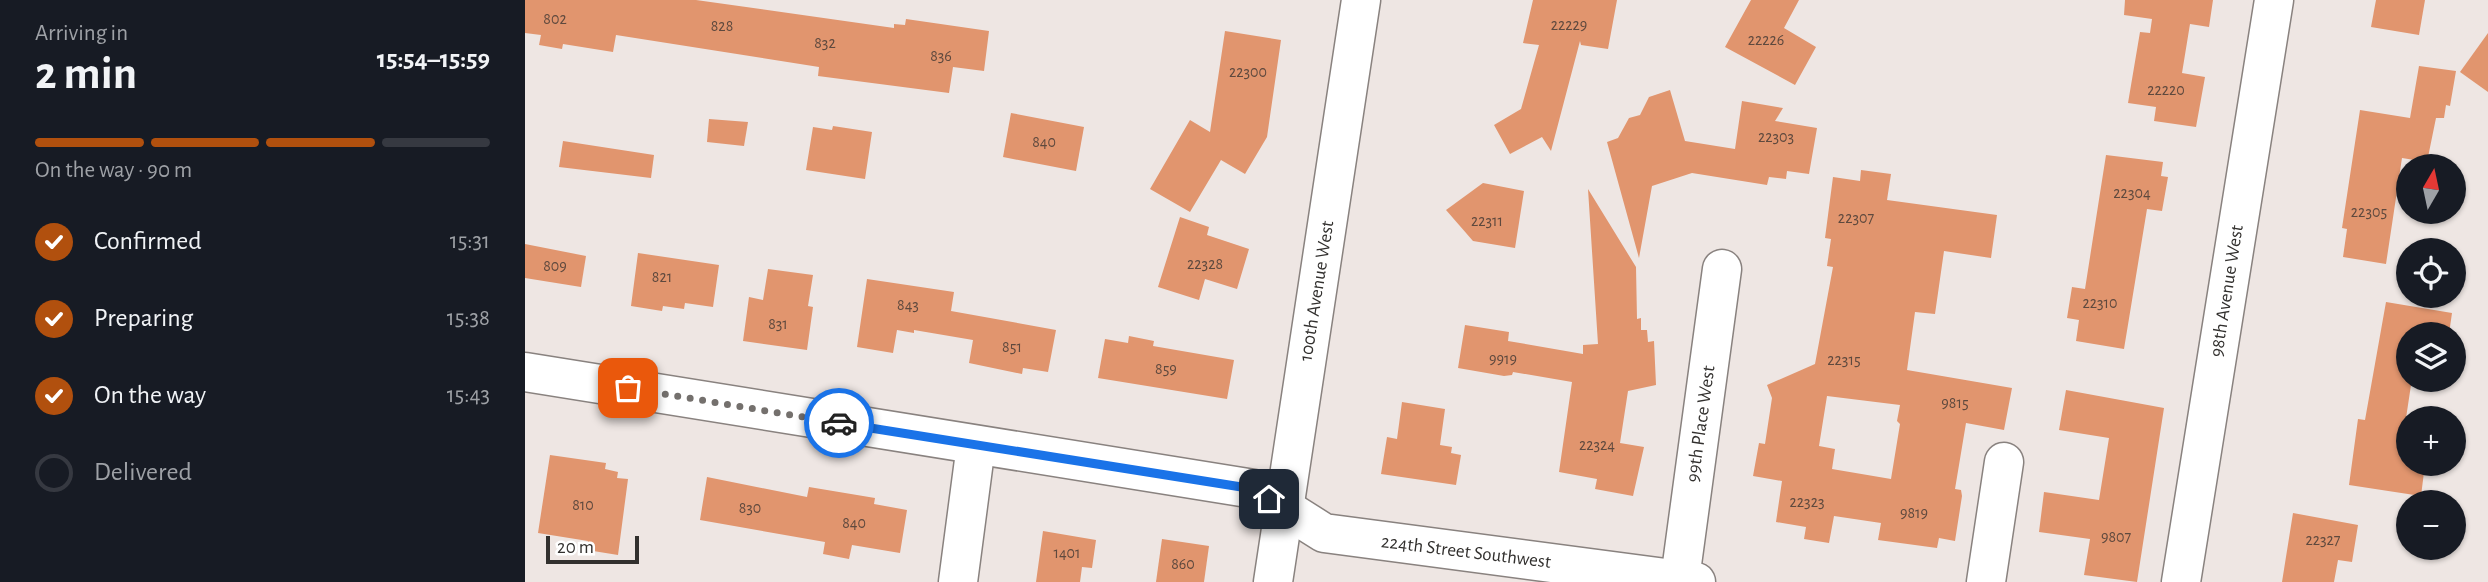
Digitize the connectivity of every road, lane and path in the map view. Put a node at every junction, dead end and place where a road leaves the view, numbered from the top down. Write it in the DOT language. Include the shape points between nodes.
graph roads {
  1 [pos="1361,0"];
  2 [pos="2274,0"];
  3 [pos="1722,269"];
  4 [pos="525,372"];
  5 [pos="976,445"];
  6 [pos="2004,462"];
  7 [pos="1285,508"];
  8 [pos="1688,581"];
  9 [pos="958,582"];
  10 [pos="1273,582"];
  11 [pos="1986,582"];
  12 [pos="2181,582"];
  1 -- 7 [label="street, 100th Avenue West"];
  2 -- 12 [label="street, 98th Avenue West"];
  3 -- 8 [label="street, 99th Place West"];
  4 -- 5 [label="street, 224th Street Southwest"];
  5 -- 7 [label="street, 224th Street Southwest" via="1254,489"];
  5 -- 9 [label="street"];
  6 -- 11 [label="street"];
  7 -- 8 [label="street, 224th Street Southwest" via="1324,533"];
  7 -- 10 [label="street, 100th Avenue West"];
}
